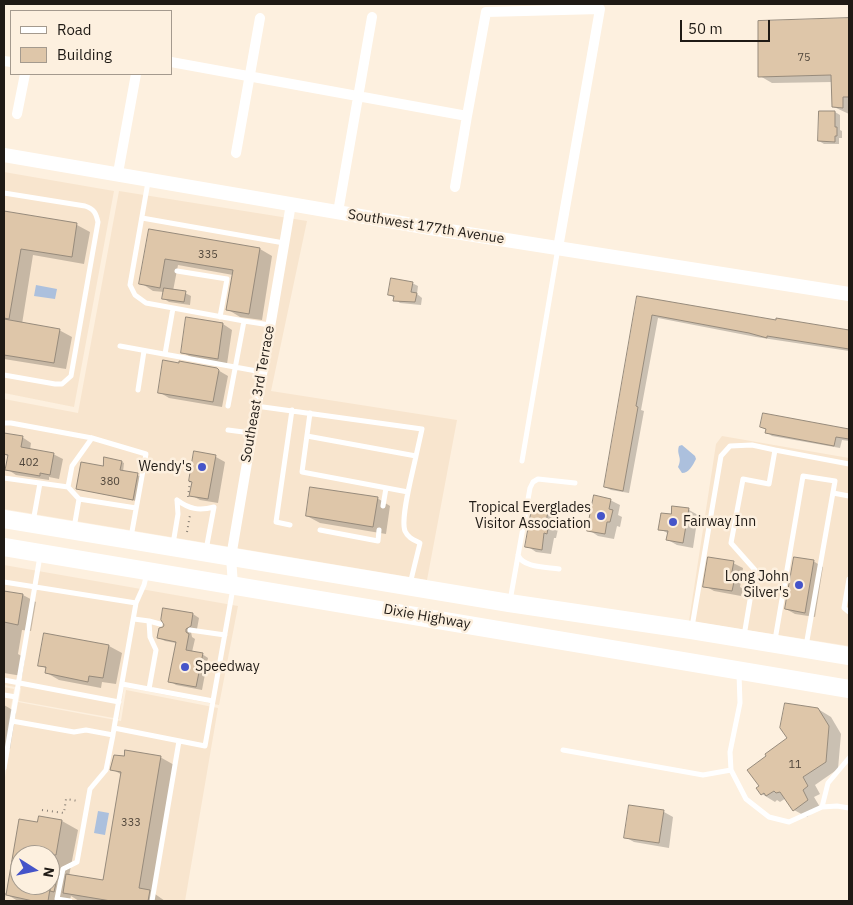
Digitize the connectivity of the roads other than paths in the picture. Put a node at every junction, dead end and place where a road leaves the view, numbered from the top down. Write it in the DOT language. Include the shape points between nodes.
graph roads {
  1 [pos="372,17"];
  2 [pos="260,18"];
  3 [pos="172,62"];
  4 [pos="25,75"];
  5 [pos="136,75"];
  6 [pos="250,75"];
  7 [pos="359,95"];
  8 [pos="17,114"];
  9 [pos="467,116"];
  10 [pos="236,153"];
  11 [pos="4,155"];
  12 [pos="118,174"];
  13 [pos="148,179"];
  14 [pos="455,187"];
  15 [pos="4,193"];
  16 [pos="291,204"];
  17 [pos="338,212"];
  18 [pos="142,218"];
  19 [pos="284,243"];
  20 [pos="558,248"];
  21 [pos="177,270"];
  22 [pos="849,294"];
  23 [pos="173,308"];
  24 [pos="220,316"];
  25 [pos="244,321"];
  26 [pos="270,325"];
  27 [pos="120,346"];
  28 [pos="144,351"];
  29 [pos="165,354"];
  30 [pos="236,367"];
  31 [pos="262,372"];
  32 [pos="4,375"];
  33 [pos="138,390"];
  34 [pos="228,406"];
  35 [pos="256,406"];
  36 [pos="292,410"];
  37 [pos="310,413"];
  38 [pos="4,423"];
  39 [pos="228,430"];
  40 [pos="251,433"];
  41 [pos="307,436"];
  42 [pos="92,438"];
  43 [pos="775,450"];
  44 [pos="416,456"];
  45 [pos="522,461"];
  46 [pos="849,464"];
  47 [pos="4,478"];
  48 [pos="40,483"];
  49 [pos="575,483"];
  50 [pos="68,487"];
  51 [pos="386,488"];
  52 [pos="408,492"];
  53 [pos="833,493"];
  54 [pos="849,496"];
  55 [pos="79,499"];
  56 [pos="383,506"];
  57 [pos="136,508"];
  58 [pos="4,519"];
  59 [pos="32,523"];
  60 [pos="290,525"];
  61 [pos="320,530"];
  62 [pos="379,530"];
  63 [pos="73,531"];
  64 [pos="130,540"];
  65 [pos="4,547"];
  66 [pos="172,547"];
  67 [pos="205,552"];
  68 [pos="41,553"];
  69 [pos="518,555"];
  70 [pos="231,557"];
  71 [pos="560,570"];
  72 [pos="147,571"];
  73 [pos="849,579"];
  74 [pos="4,582"];
  75 [pos="233,585"];
  76 [pos="35,586"];
  77 [pos="410,587"];
  78 [pos="136,603"];
  79 [pos="510,603"];
  80 [pos="849,612"];
  81 [pos="134,619"];
  82 [pos="149,621"];
  83 [pos="160,624"];
  84 [pos="190,630"];
  85 [pos="691,630"];
  86 [pos="224,635"];
  87 [pos="743,639"];
  88 [pos="775,644"];
  89 [pos="806,649"];
  90 [pos="849,656"];
  91 [pos="739,670"];
  92 [pos="4,680"];
  93 [pos="18,683"];
  94 [pos="122,684"];
  95 [pos="149,689"];
  96 [pos="849,689"];
  97 [pos="4,695"];
  98 [pos="16,697"];
  99 [pos="119,702"];
  100 [pos="213,702"];
  101 [pos="12,721"];
  102 [pos="113,732"];
  103 [pos="179,741"];
  104 [pos="5,750"];
  105 [pos="563,750"];
  106 [pos="849,758"];
  107 [pos="4,768"];
  108 [pos="731,770"];
  109 [pos="822,807"];
  110 [pos="849,808"];
  111 [pos="70,901"];
  112 [pos="152,901"];
  1 -- 7 [label="street"];
  2 -- 6 [label="street"];
  3 -- 6 [label="street"];
  4 -- 8 [label="street"];
  5 -- 12 [label="street"];
  6 -- 7 [label="street"];
  6 -- 10 [label="street"];
  7 -- 9 [label="street"];
  7 -- 17 [label="street"];
  9 -- 14 [label="street"];
  9 -- 20 [label="street" via="486,12 600,9"];
  11 -- 12 [label="main road, Southwest 177th Avenue"];
  12 -- 13 [label="main road, Southwest 177th Avenue"];
  13 -- 16 [label="main road, Southwest 177th Avenue"];
  13 -- 18 [label="lane"];
  15 -- 32 [label="lane" via="85,206 96,214 98,222 71,376 62,384 54,384"];
  16 -- 17 [label="main road, Southwest 177th Avenue"];
  16 -- 19 [label="street, Southeast 3rd Terrace"];
  17 -- 20 [label="main road, Southwest 177th Avenue"];
  18 -- 19 [label="lane"];
  18 -- 23 [label="lane" via="130,285 135,295 146,304"];
  19 -- 26 [label="street, Southeast 3rd Terrace"];
  20 -- 22 [label="main road, Southwest 177th Avenue"];
  20 -- 45 [label="lane"];
  21 -- 24 [label="lane" via="227,279"];
  23 -- 24 [label="lane"];
  23 -- 29 [label="lane"];
  24 -- 25 [label="lane"];
  25 -- 26 [label="lane"];
  25 -- 30 [label="lane"];
  26 -- 31 [label="street, Southeast 3rd Terrace"];
  27 -- 28 [label="lane"];
  28 -- 29 [label="lane"];
  28 -- 33 [label="lane"];
  29 -- 30 [label="lane"];
  30 -- 31 [label="lane"];
  30 -- 34 [label="lane"];
  31 -- 35 [label="street, Southeast 3rd Terrace"];
  35 -- 36 [label="lane"];
  35 -- 40 [label="street, Southeast 3rd Terrace"];
  36 -- 37 [label="lane"];
  36 -- 60 [label="lane" via="276,522"];
  37 -- 41 [label="lane"];
  37 -- 44 [label="lane" via="422,429"];
  38 -- 42 [label="lane"];
  39 -- 40 [label="lane"];
  40 -- 70 [label="street, Southeast 3rd Terrace"];
  41 -- 44 [label="lane"];
  41 -- 51 [label="lane" via="302,472"];
  42 -- 50 [label="lane" via="72,466"];
  42 -- 57 [label="lane" via="146,454"];
  43 -- 46 [label="lane"];
  43 -- 85 [label="lane" via="752,445 730,446 721,456"];
  43 -- 87 [label="lane" via="769,484 743,479 732,542 755,570"];
  44 -- 52 [label="lane"];
  47 -- 48 [label="lane"];
  48 -- 50 [label="lane"];
  48 -- 59 [label="lane"];
  49 -- 69 [label="lane" via="544,478 534,482 528,495"];
  50 -- 55 [label="lane"];
  51 -- 52 [label="lane"];
  51 -- 56 [label="lane"];
  52 -- 77 [label="lane" via="404,529 408,537 420,543"];
  53 -- 54 [label="lane"];
  53 -- 88 [label="lane" via="835,481 803,476"];
  53 -- 89 [label="lane"];
  55 -- 57 [label="lane"];
  55 -- 63 [label="lane"];
  57 -- 64 [label="lane"];
  58 -- 59 [label="highway, Dixie Highway"];
  59 -- 63 [label="highway, Dixie Highway"];
  61 -- 62 [label="lane" via="378,540"];
  63 -- 64 [label="highway, Dixie Highway"];
  64 -- 66 [label="highway, Dixie Highway"];
  65 -- 68 [label="highway, Dixie Highway"];
  66 -- 67 [label="highway, Dixie Highway"];
  66 -- 67 [label="lane" via="177,500 198,510 214,507"];
  67 -- 70 [label="highway, Dixie Highway"];
  68 -- 72 [label="highway, Dixie Highway"];
  68 -- 76 [label="lane"];
  69 -- 71 [label="lane" via="523,562"];
  69 -- 79 [label="lane"];
  70 -- 75 [label="street, Southeast 3rd Terrace"];
  70 -- 77 [label="highway, Dixie Highway"];
  72 -- 75 [label="highway, Dixie Highway"];
  72 -- 78 [label="lane"];
  73 -- 80 [label="lane" via="844,608"];
  74 -- 76 [label="lane"];
  75 -- 86 [label="lane"];
  75 -- 91 [label="highway, Dixie Highway"];
  76 -- 78 [label="lane"];
  76 -- 93 [label="lane"];
  77 -- 79 [label="highway, Dixie Highway"];
  78 -- 81 [label="lane"];
  79 -- 85 [label="highway, Dixie Highway"];
  81 -- 82 [label="lane"];
  81 -- 94 [label="lane"];
  82 -- 83 [label="lane"];
  82 -- 95 [label="lane" via="150,637 156,650"];
  84 -- 86 [label="lane"];
  85 -- 87 [label="highway, Dixie Highway"];
  86 -- 100 [label="lane"];
  87 -- 88 [label="highway, Dixie Highway"];
  88 -- 89 [label="highway, Dixie Highway"];
  89 -- 90 [label="highway, Dixie Highway"];
  91 -- 96 [label="highway, Dixie Highway"];
  91 -- 108 [label="lane" via="740,703 730,752"];
  92 -- 93 [label="lane"];
  93 -- 98 [label="lane"];
  93 -- 99 [label="lane"];
  94 -- 95 [label="lane"];
  94 -- 99 [label="lane"];
  95 -- 100 [label="lane"];
  97 -- 98 [label="lane"];
  98 -- 101 [label="lane"];
  99 -- 102 [label="lane"];
  100 -- 103 [label="lane" via="205,746"];
  101 -- 102 [label="lane" via="74,732"];
  101 -- 104 [label="lane"];
  102 -- 103 [label="lane"];
  102 -- 111 [label="lane" via="106,770 90,789 77,862 63,869 57,899"];
  103 -- 112 [label="lane"];
  104 -- 107 [label="lane"];
  105 -- 108 [label="lane" via="703,775"];
  106 -- 109 [label="lane" via="828,782"];
  108 -- 109 [label="lane" via="746,799 769,817 788,822"];
  109 -- 110 [label="lane"];
}
